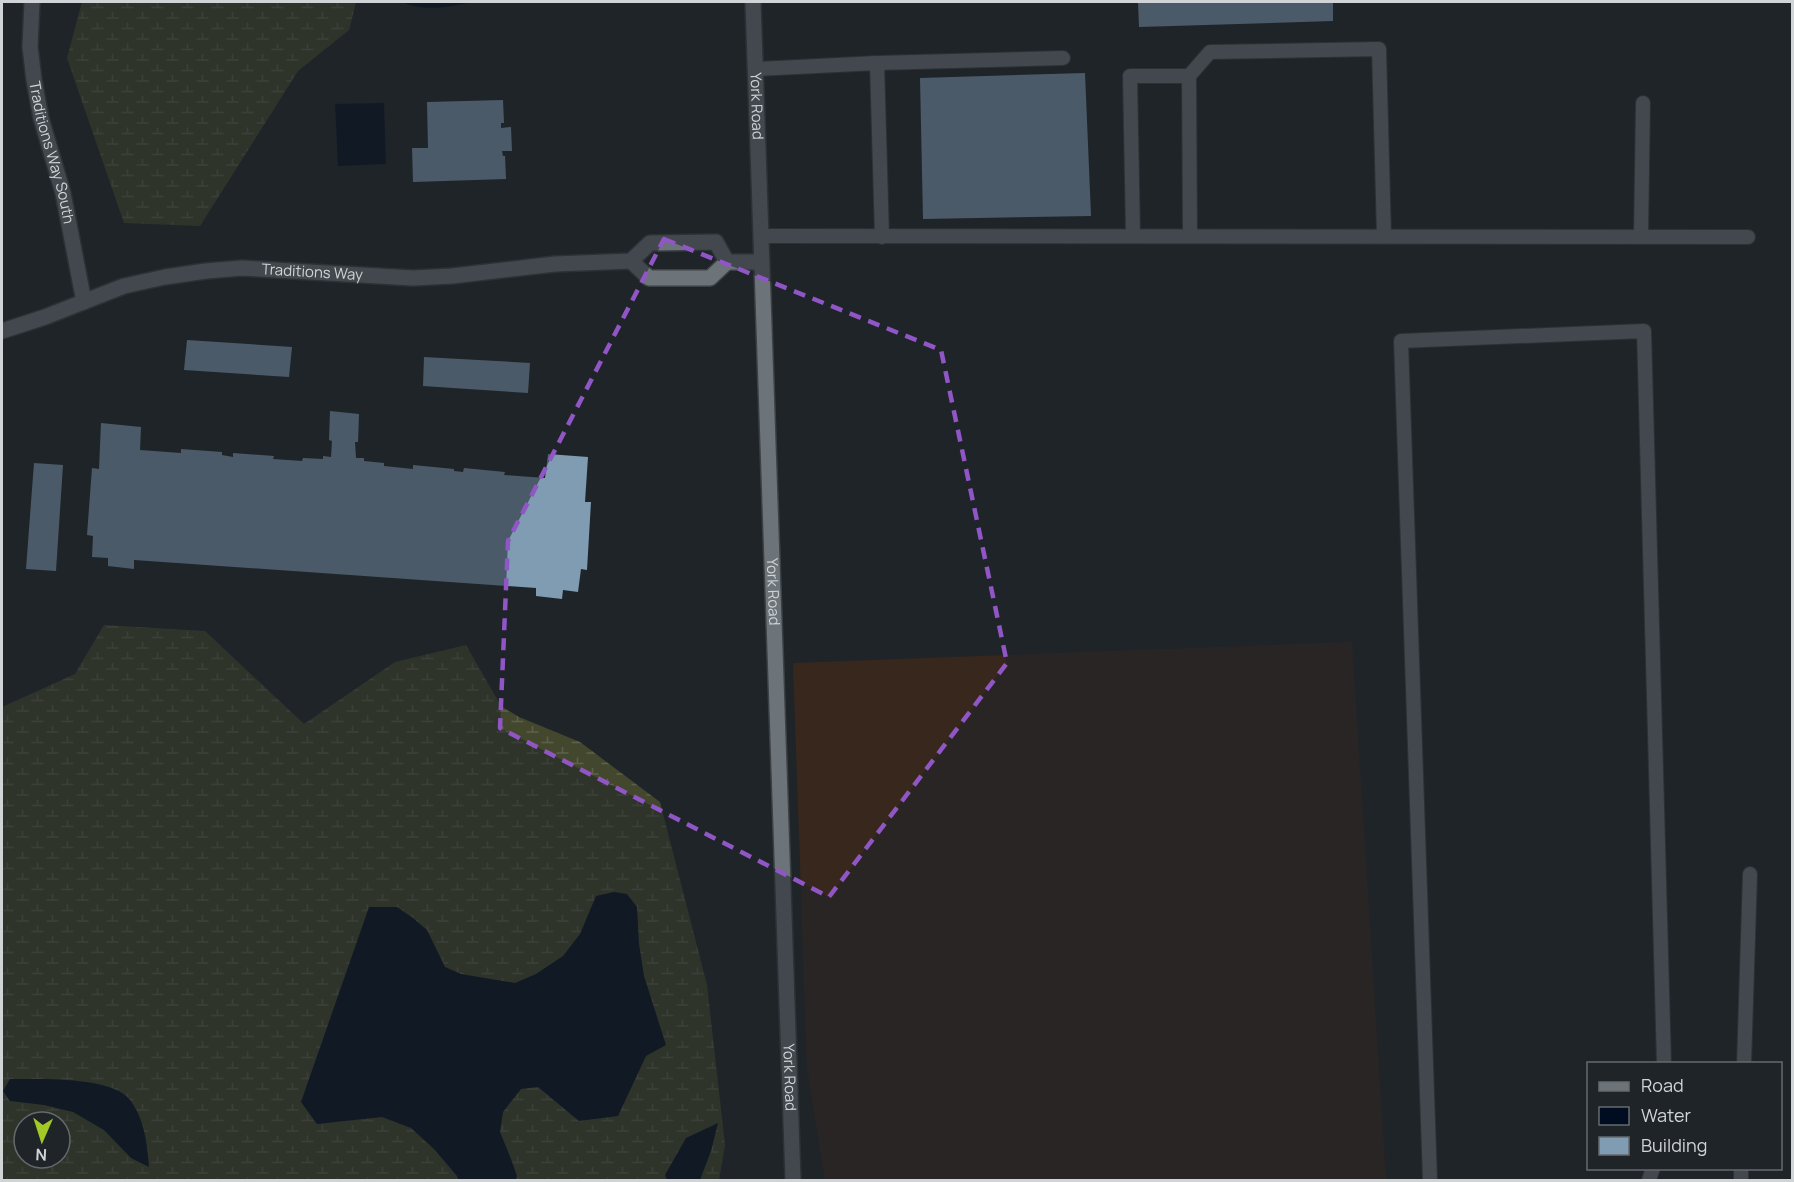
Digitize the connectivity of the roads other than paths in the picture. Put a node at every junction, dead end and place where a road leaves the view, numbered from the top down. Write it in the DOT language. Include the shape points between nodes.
graph roads {
  1 [pos="32,2"];
  2 [pos="753,2"];
  3 [pos="1063,58"];
  4 [pos="877,63"];
  5 [pos="755,69"];
  6 [pos="1189,75"];
  7 [pos="1642,103"];
  8 [pos="1132,235"];
  9 [pos="760,236"];
  10 [pos="1191,236"];
  11 [pos="1641,236"];
  12 [pos="882,237"];
  13 [pos="1384,237"];
  14 [pos="1748,237"];
  15 [pos="631,261"];
  16 [pos="727,262"];
  17 [pos="761,262"];
  18 [pos="84,302"];
  19 [pos="2,331"];
  20 [pos="1750,874"];
  21 [pos="1664,1062"];
  22 [pos="1744,1062"];
  23 [pos="793,1180"];
  24 [pos="1430,1180"];
  1 -- 18 [label="street, Traditions Way South" via="30,47 34,80 63,193"];
  2 -- 5 [label="street, York Road"];
  3 -- 4 [label="lane"];
  4 -- 5 [label="lane"];
  4 -- 12 [label="lane"];
  5 -- 9 [label="street, York Road"];
  6 -- 8 [label="lane" via="1130,76"];
  6 -- 10 [label="lane"];
  6 -- 13 [label="lane" via="1210,52 1379,49"];
  7 -- 11 [label="lane"];
  8 -- 10 [label="lane"];
  8 -- 12 [label="lane"];
  9 -- 12 [label="lane"];
  9 -- 17 [label="street, York Road"];
  10 -- 13 [label="lane"];
  11 -- 13 [label="lane"];
  11 -- 14 [label="lane"];
  15 -- 16 [label="street" via="649,278 710,278"];
  15 -- 16 [label="street" via="650,243 716,242"];
  15 -- 18 [label="street, Traditions Way" via="412,278 242,268 165,277 124,286"];
  16 -- 17 [label="street"];
  17 -- 23 [label="street, York Road"];
  18 -- 19 [label="street, Traditions Way"];
  20 -- 22 [label="lane"];
  21 -- 24 [label="lane" via="1644,331 1401,341"];
}
